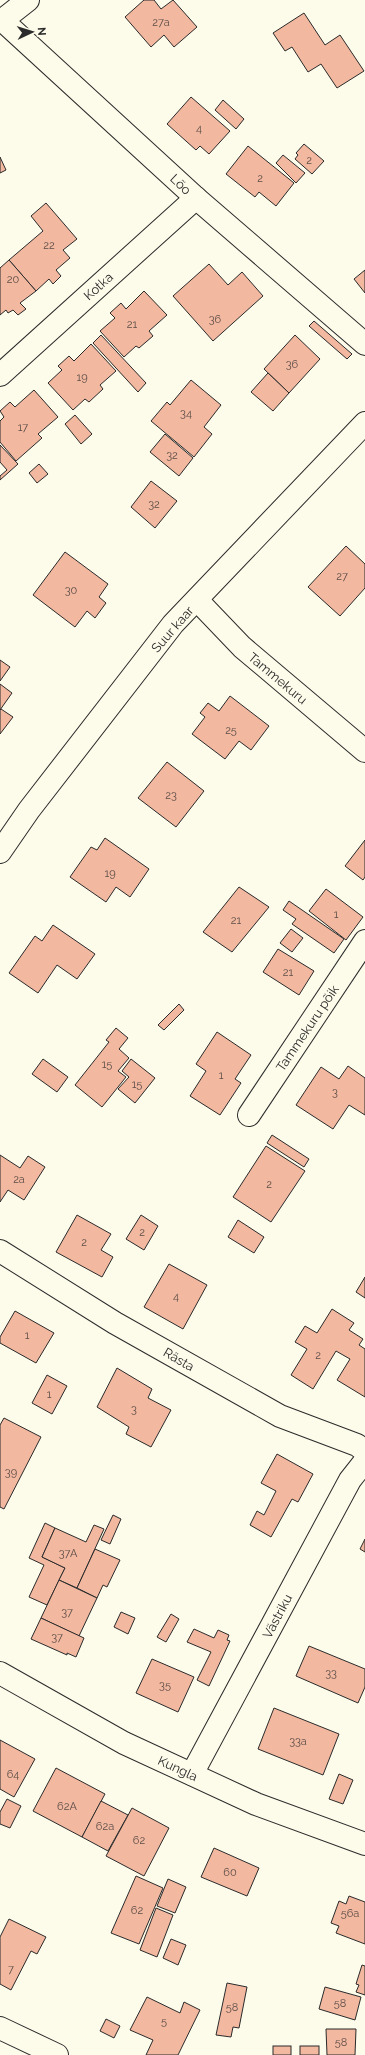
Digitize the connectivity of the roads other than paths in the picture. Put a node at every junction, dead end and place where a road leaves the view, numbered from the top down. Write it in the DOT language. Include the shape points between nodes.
graph roads {
  1 [pos="28,0"];
  2 [pos="1,21"];
  3 [pos="196,198"];
  4 [pos="365,344"];
  5 [pos="0,375"];
  6 [pos="365,423"];
  7 [pos="197,600"];
  8 [pos="365,751"];
  9 [pos="0,852"];
  10 [pos="365,942"];
  11 [pos="249,1115"];
  12 [pos="0,1251"];
  13 [pos="365,1451"];
  14 [pos="365,1460"];
  15 [pos="0,1673"];
  16 [pos="192,1774"];
  17 [pos="365,1844"];
  18 [pos="0,2028"];
  19 [pos="57,2055"];
  1 -- 2 [label="street"];
  2 -- 3 [label="street, Lõo"];
  3 -- 4 [label="street, Lõo"];
  3 -- 5 [label="street, Kotka"];
  6 -- 7 [label="street, Suur kaar"];
  7 -- 8 [label="street, Tammekuru" via="242,647"];
  7 -- 9 [label="street, Suur kaar" via="168,630 28,810"];
  10 -- 11 [label="street, Tammekuru põik"];
  12 -- 13 [label="street, Rästa" via="115,1323 280,1416 356,1445"];
  14 -- 16 [label="street, Västriku" via="350,1480"];
  15 -- 16 [label="street, Kungla" via="124,1743"];
  16 -- 17 [label="street, Kungla" via="256,1804"];
  18 -- 19 [label="street"];
}
